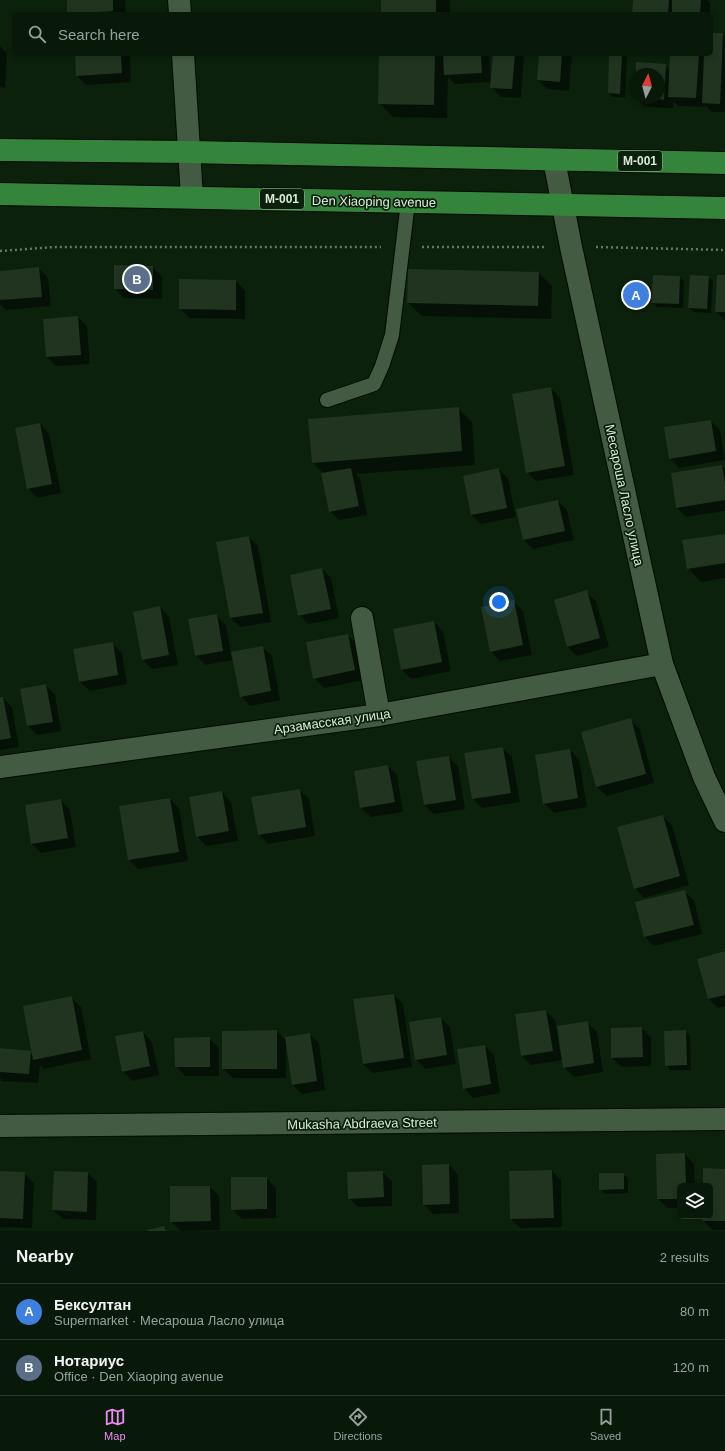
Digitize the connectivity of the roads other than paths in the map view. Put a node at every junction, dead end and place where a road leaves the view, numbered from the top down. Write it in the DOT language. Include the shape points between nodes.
graph roads {
  1 [pos="179,0"];
  2 [pos="180,12"];
  3 [pos="183,56"];
  4 [pos="0,150"];
  5 [pos="189,152"];
  6 [pos="554,160"];
  7 [pos="725,163"];
  8 [pos="0,194"];
  9 [pos="192,197"];
  10 [pos="408,202"];
  11 [pos="563,206"];
  12 [pos="725,208"];
  13 [pos="327,400"];
  14 [pos="362,618"];
  15 [pos="662,664"];
  16 [pos="379,715"];
  17 [pos="0,767"];
  18 [pos="725,821"];
  19 [pos="725,1119"];
  20 [pos="0,1126"];
  1 -- 2 [label="street"];
  3 -- 5 [label="street"];
  4 -- 5 [label="main road, M-001"];
  5 -- 6 [label="main road, M-001"];
  5 -- 9 [label="street"];
  6 -- 7 [label="main road, M-001"];
  6 -- 11 [label="street, Месароша Ласло улица"];
  8 -- 9 [label="main road, Den Xiaoping avenue / M-001"];
  9 -- 10 [label="main road, Den Xiaoping avenue / M-001"];
  10 -- 11 [label="main road, Den Xiaoping avenue / M-001"];
  10 -- 13 [label="lane" via="392,335 382,366 374,384"];
  11 -- 12 [label="main road, Den Xiaoping avenue / M-001"];
  11 -- 15 [label="street, Месароша Ласло улица"];
  14 -- 16 [label="street"];
  15 -- 16 [label="street, Арзамасская улица"];
  15 -- 18 [label="street, Месароша Ласло улица" via="704,777"];
  16 -- 17 [label="street, Арзамасская улица"];
  19 -- 20 [label="street, Mukasha Abdraeva Street"];
}
